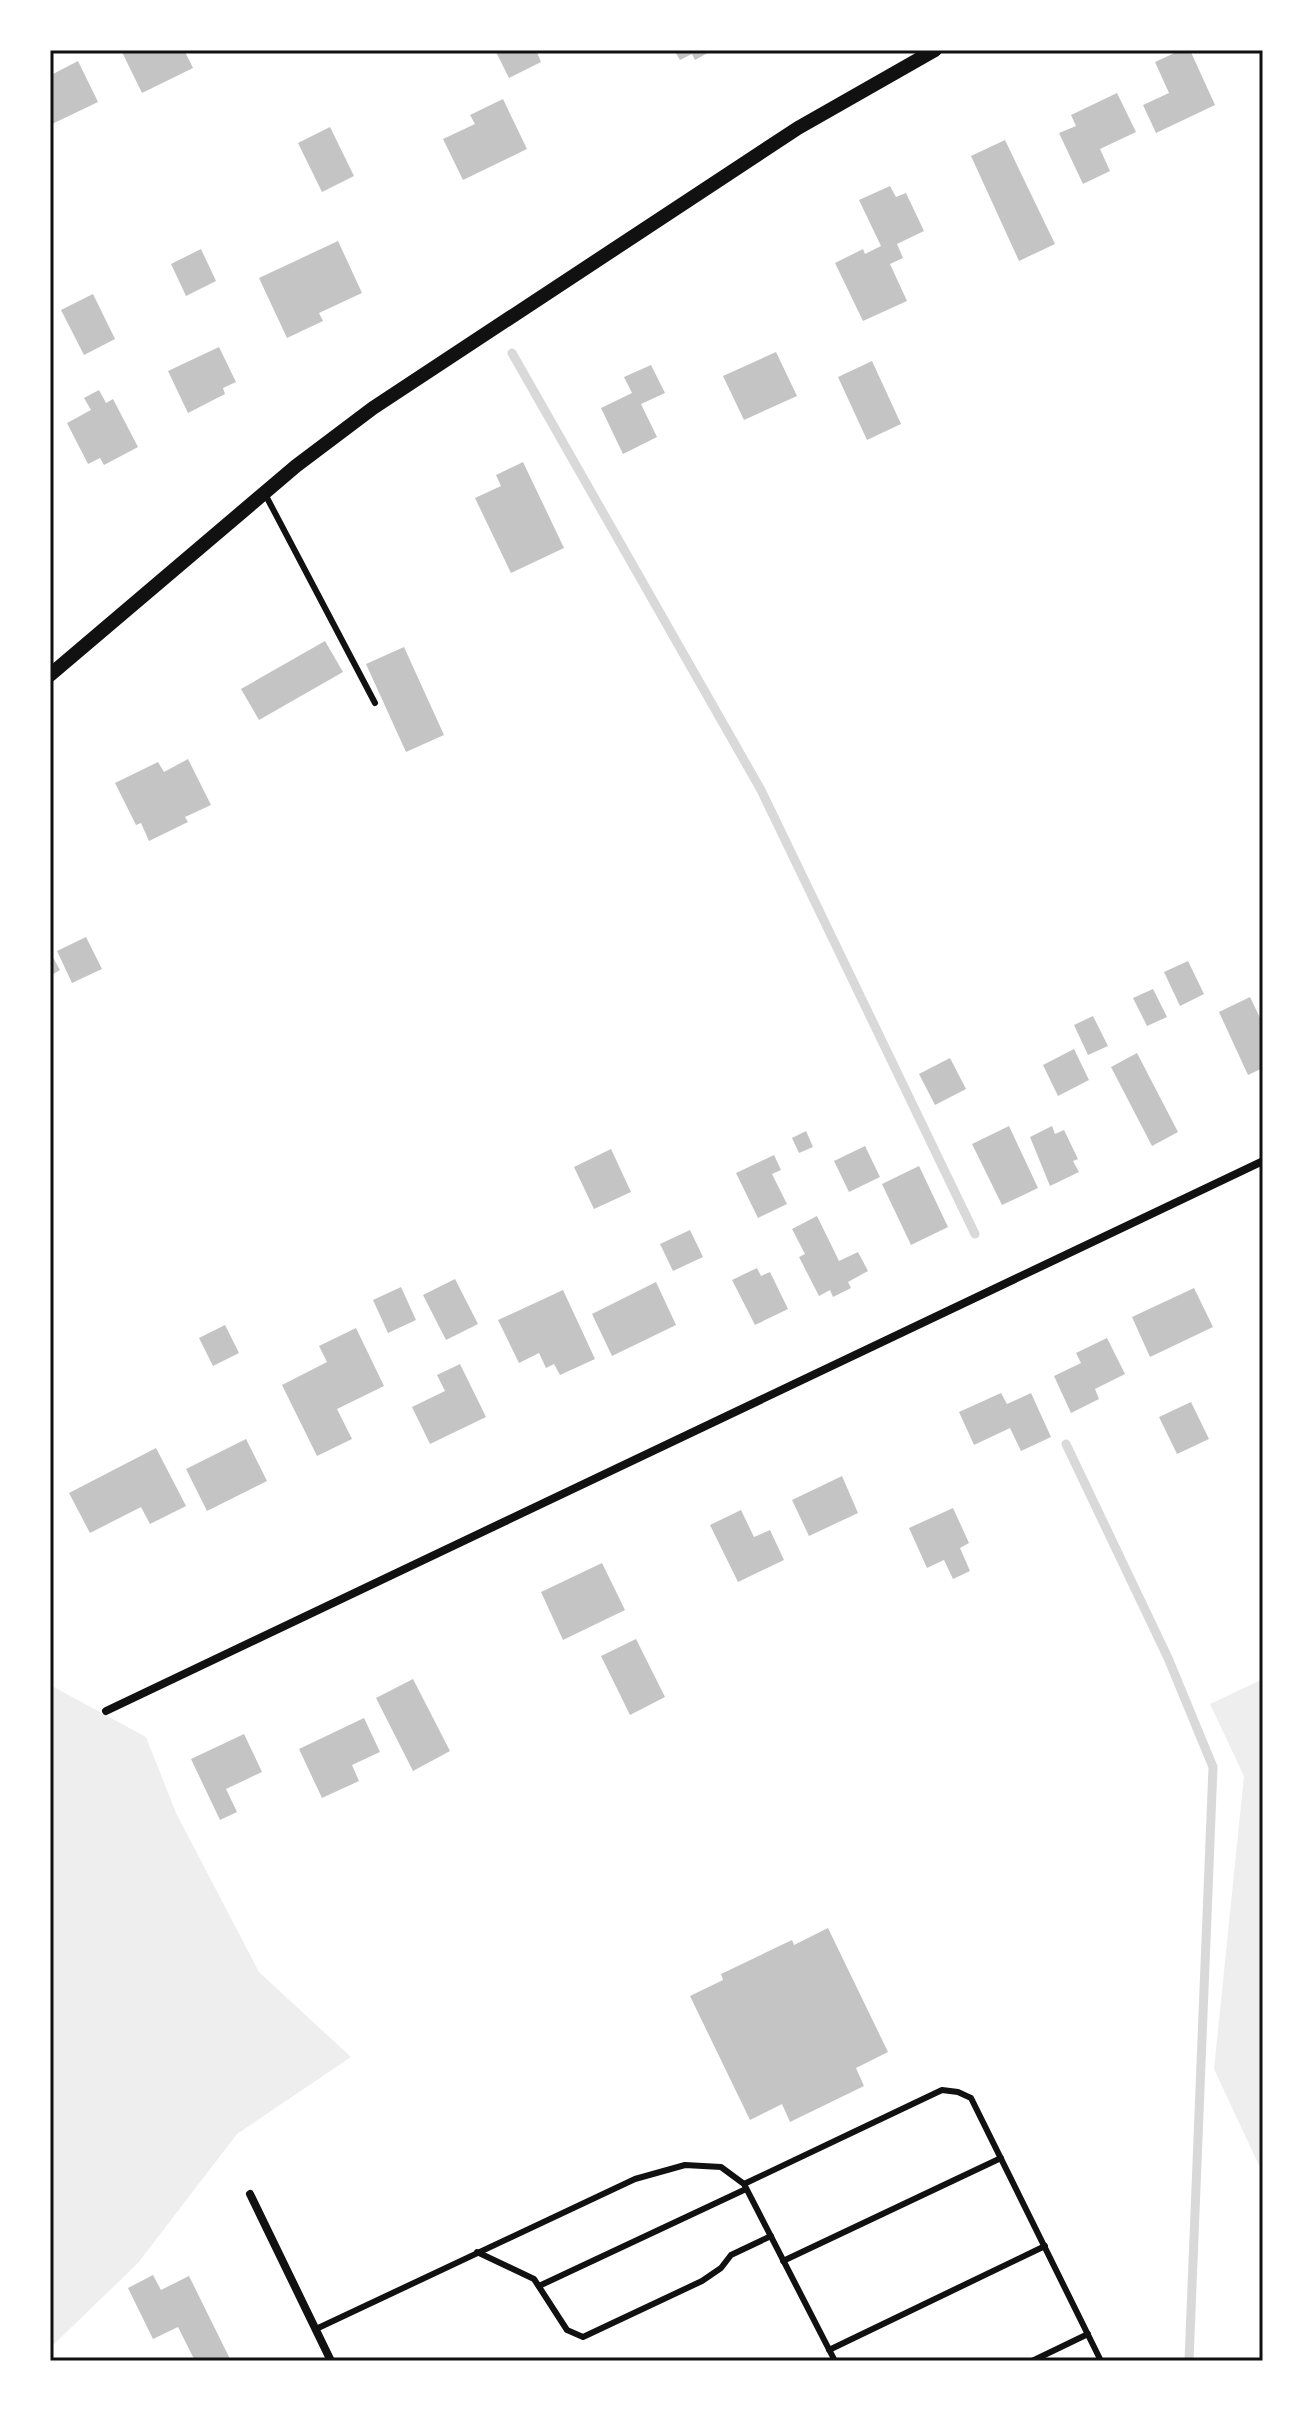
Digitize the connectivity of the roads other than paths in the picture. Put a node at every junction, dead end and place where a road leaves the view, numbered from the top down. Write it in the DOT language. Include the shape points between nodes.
graph roads {
  1 [pos="935,50"];
  2 [pos="265,494"];
  3 [pos="50,675"];
  4 [pos="375,703"];
  5 [pos="1263,1161"];
  6 [pos="106,1711"];
  7 [pos="1001,2158"];
  8 [pos="745,2186"];
  9 [pos="250,2194"];
  10 [pos="771,2236"];
  11 [pos="1045,2246"];
  12 [pos="477,2252"];
  13 [pos="783,2261"];
  14 [pos="539,2286"];
  15 [pos="316,2329"];
  16 [pos="1088,2334"];
  17 [pos="829,2350"];
  18 [pos="331,2361"];
  19 [pos="835,2361"];
  20 [pos="1032,2361"];
  21 [pos="1101,2361"];
  1 -- 2 [label="street" via="798,128 633,235 373,408"];
  2 -- 3 [label="street"];
  2 -- 4 [label="lane"];
  5 -- 6 [label="street"];
  7 -- 8 [label="lane" via="971,2098 942,2090"];
  7 -- 11 [label="lane"];
  7 -- 13 [label="lane"];
  8 -- 10 [label="lane"];
  8 -- 12 [label="lane" via="721,2167 685,2165 635,2179"];
  8 -- 14 [label="lane"];
  9 -- 15 [label="street"];
  10 -- 13 [label="lane"];
  10 -- 14 [label="lane" via="731,2255 702,2281 583,2337 567,2330"];
  11 -- 16 [label="lane"];
  11 -- 17 [label="lane"];
  12 -- 14 [label="lane"];
  12 -- 15 [label="lane"];
  13 -- 17 [label="lane"];
  15 -- 18 [label="street"];
  16 -- 20 [label="lane"];
  16 -- 21 [label="lane"];
  17 -- 19 [label="lane"];
}
